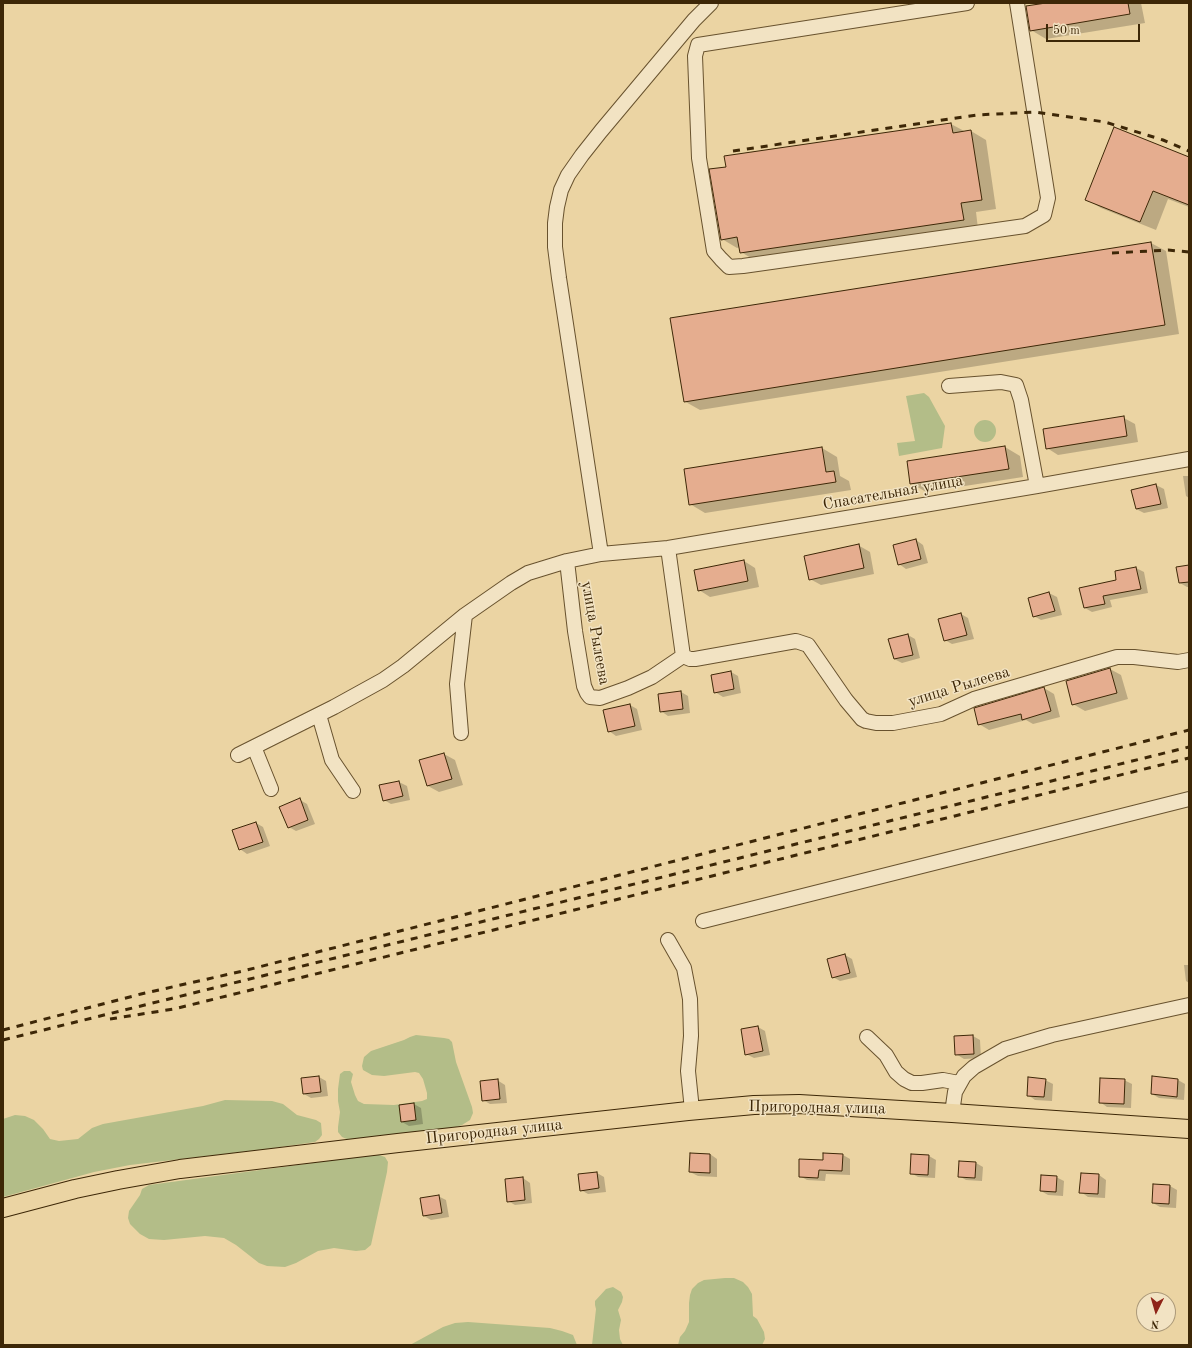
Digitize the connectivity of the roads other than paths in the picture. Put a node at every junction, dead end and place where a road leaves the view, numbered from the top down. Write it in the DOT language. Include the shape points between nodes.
graph roads {
  1 [pos="711,3"];
  2 [pos="968,3"];
  3 [pos="1017,3"];
  4 [pos="949,386"];
  5 [pos="1189,459"];
  6 [pos="1037,486"];
  7 [pos="668,548"];
  8 [pos="601,554"];
  9 [pos="567,561"];
  10 [pos="465,614"];
  11 [pos="683,656"];
  12 [pos="1189,660"];
  13 [pos="319,715"];
  14 [pos="461,733"];
  15 [pos="254,747"];
  16 [pos="238,756"];
  17 [pos="271,789"];
  18 [pos="353,791"];
  19 [pos="1189,799"];
  20 [pos="703,921"];
  21 [pos="668,940"];
  22 [pos="1189,1005"];
  23 [pos="867,1037"];
  24 [pos="959,1083"];
  25 [pos="692,1110"];
  26 [pos="952,1113"];
  27 [pos="1189,1129"];
  28 [pos="3,1208"];
  1 -- 8 [label="street" via="582,155 568,175 557,207 555,247"];
  2 -- 3 [label="street" via="698,45 695,56 699,158 714,251 721,260 729,267 743,266 1025,226 1044,215 1048,198"];
  4 -- 6 [label="street" via="1001,382 1016,385"];
  5 -- 6 [label="street, Спасательная улица"];
  6 -- 7 [label="street, Спасательная улица"];
  7 -- 8 [label="street, Спасательная улица"];
  7 -- 11 [label="street"];
  8 -- 9 [label="street, Спасательная улица"];
  9 -- 10 [label="street, улица Рылеева" via="528,573"];
  9 -- 11 [label="street, улица Рылеева" via="584,686 590,697 600,698 628,688 652,677"];
  10 -- 13 [label="street, улица Рылеева" via="383,680"];
  10 -- 14 [label="street" via="457,684"];
  11 -- 12 [label="street, улица Рылеева" via="695,659 779,643 802,642 813,651 856,712 866,721 882,723 941,714 974,699 1117,657 1178,662"];
  13 -- 15 [label="street, улица Рылеева"];
  13 -- 18 [label="street" via="332,760"];
  15 -- 16 [label="street, улица Рылеева"];
  15 -- 17 [label="street"];
  19 -- 20 [label="street"];
  21 -- 25 [label="street" via="684,968 690,999 691,1036 688,1070"];
  22 -- 24 [label="street" via="1052,1035 1005,1049 974,1067"];
  23 -- 24 [label="street" via="886,1056 896,1072 912,1083 943,1080"];
  24 -- 26 [label="street"];
  25 -- 26 [label="main road, Пригородная улица" via="783,1104"];
  25 -- 28 [label="main road, Пригородная улица" via="180,1169 97,1184"];
  26 -- 27 [label="main road, Пригородная улица"];
}
